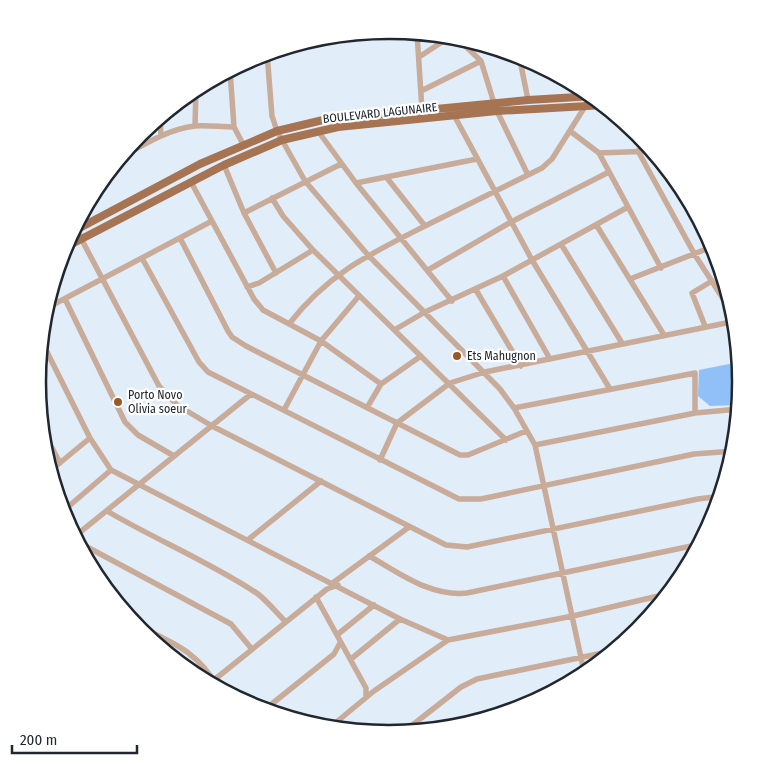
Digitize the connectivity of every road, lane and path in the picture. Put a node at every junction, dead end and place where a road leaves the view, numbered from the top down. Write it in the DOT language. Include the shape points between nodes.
graph roads {
  1 [pos="418,40"];
  2 [pos="441,43"];
  3 [pos="467,47"];
  4 [pos="419,57"];
  5 [pos="267,61"];
  6 [pos="481,61"];
  7 [pos="521,65"];
  8 [pos="231,78"];
  9 [pos="421,91"];
  10 [pos="580,97"];
  11 [pos="196,99"];
  12 [pos="528,100"];
  13 [pos="586,106"];
  14 [pos="593,106"];
  15 [pos="496,107"];
  16 [pos="422,110"];
  17 [pos="455,116"];
  18 [pos="160,126"];
  19 [pos="195,126"];
  20 [pos="234,127"];
  21 [pos="277,131"];
  22 [pos="318,132"];
  23 [pos="570,132"];
  24 [pos="161,136"];
  25 [pos="282,140"];
  26 [pos="243,144"];
  27 [pos="141,145"];
  28 [pos="638,151"];
  29 [pos="644,151"];
  30 [pos="599,153"];
  31 [pos="477,159"];
  32 [pos="341,164"];
  33 [pos="224,165"];
  34 [pos="609,172"];
  35 [pos="528,175"];
  36 [pos="387,178"];
  37 [pos="305,181"];
  38 [pos="191,182"];
  39 [pos="356,183"];
  40 [pos="495,191"];
  41 [pos="272,198"];
  42 [pos="628,207"];
  43 [pos="244,213"];
  44 [pos="212,221"];
  45 [pos="511,222"];
  46 [pos="84,224"];
  47 [pos="425,226"];
  48 [pos="598,226"];
  49 [pos="79,235"];
  50 [pos="180,238"];
  51 [pos="81,239"];
  52 [pos="400,239"];
  53 [pos="76,242"];
  54 [pos="561,244"];
  55 [pos="706,249"];
  56 [pos="313,250"];
  57 [pos="695,254"];
  58 [pos="368,255"];
  59 [pos="142,258"];
  60 [pos="532,260"];
  61 [pos="661,268"];
  62 [pos="428,270"];
  63 [pos="276,273"];
  64 [pos="338,274"];
  65 [pos="503,276"];
  66 [pos="103,279"];
  67 [pos="630,279"];
  68 [pos="712,282"];
  69 [pos="248,286"];
  70 [pos="476,290"];
  71 [pos="359,296"];
  72 [pos="65,299"];
  73 [pos="723,300"];
  74 [pos="452,301"];
  75 [pos="55,304"];
  76 [pos="425,312"];
  77 [pos="728,322"];
  78 [pos="289,324"];
  79 [pos="706,326"];
  80 [pos="396,329"];
  81 [pos="664,335"];
  82 [pos="321,341"];
  83 [pos="622,343"];
  84 [pos="587,350"];
  85 [pos="47,352"];
  86 [pos="421,356"];
  87 [pos="550,359"];
  88 [pos="521,366"];
  89 [pos="485,372"];
  90 [pos="302,375"];
  91 [pos="450,383"];
  92 [pos="381,384"];
  93 [pos="610,389"];
  94 [pos="251,394"];
  95 [pos="368,406"];
  96 [pos="514,408"];
  97 [pos="284,410"];
  98 [pos="732,410"];
  99 [pos="694,413"];
  100 [pos="397,422"];
  101 [pos="212,426"];
  102 [pos="526,430"];
  103 [pos="90,438"];
  104 [pos="506,440"];
  105 [pos="535,445"];
  106 [pos="52,447"];
  107 [pos="727,452"];
  108 [pos="174,456"];
  109 [pos="380,460"];
  110 [pos="60,463"];
  111 [pos="56,466"];
  112 [pos="111,470"];
  113 [pos="320,481"];
  114 [pos="139,485"];
  115 [pos="544,485"];
  116 [pos="713,497"];
  117 [pos="69,506"];
  118 [pos="107,511"];
  119 [pos="409,527"];
  120 [pos="553,530"];
  121 [pos="80,532"];
  122 [pos="249,539"];
  123 [pos="692,546"];
  124 [pos="88,548"];
  125 [pos="369,556"];
  126 [pos="564,573"];
  127 [pos="333,582"];
  128 [pos="327,589"];
  129 [pos="660,595"];
  130 [pos="316,597"];
  131 [pos="374,605"];
  132 [pos="573,616"];
  133 [pos="400,619"];
  134 [pos="282,620"];
  135 [pos="155,634"];
  136 [pos="337,635"];
  137 [pos="448,640"];
  138 [pos="340,643"];
  139 [pos="251,648"];
  140 [pos="345,651"];
  141 [pos="334,654"];
  142 [pos="601,654"];
  143 [pos="581,658"];
  144 [pos="351,659"];
  145 [pos="583,666"];
  146 [pos="208,672"];
  147 [pos="220,675"];
  148 [pos="216,678"];
  149 [pos="366,688"];
  150 [pos="374,691"];
  151 [pos="366,698"];
  152 [pos="271,705"];
  153 [pos="336,722"];
  154 [pos="411,726"];
  1 -- 4 [label="street"];
  2 -- 4 [label="street"];
  3 -- 6 [label="street"];
  4 -- 9 [label="street"];
  5 -- 21 [label="street" via="270,107"];
  6 -- 9 [label="street"];
  6 -- 15 [label="street"];
  7 -- 12 [label="street"];
  8 -- 20 [label="street"];
  9 -- 16 [label="street"];
  10 -- 12 [label="main road, BOULEVARD LAGUNAIRE"];
  11 -- 19 [label="street"];
  12 -- 15 [label="main road, BOULEVARD LAGUNAIRE"];
  13 -- 14 [label="main road, BOULEVARD LAGUNAIRE"];
  13 -- 15 [label="main road, BOULEVARD LAGUNAIRE"];
  13 -- 23 [label="street"];
  15 -- 16 [label="main road, BOULEVARD LAGUNAIRE"];
  15 -- 17 [label="main road, BOULEVARD LAGUNAIRE"];
  15 -- 35 [label="street"];
  16 -- 21 [label="main road, BOULEVARD LAGUNAIRE" via="323,120"];
  17 -- 22 [label="main road, BOULEVARD LAGUNAIRE" via="338,127"];
  17 -- 31 [label="street"];
  18 -- 24 [label="street"];
  19 -- 20 [label="street"];
  19 -- 24 [label="street"];
  20 -- 26 [label="street"];
  21 -- 25 [label="street"];
  21 -- 26 [label="main road, BOULEVARD LAGUNAIRE"];
  22 -- 25 [label="main road, BOULEVARD LAGUNAIRE"];
  22 -- 32 [label="street"];
  23 -- 30 [label="street"];
  23 -- 35 [label="street" via="552,159"];
  24 -- 27 [label="street"];
  25 -- 33 [label="main road, BOULEVARD LAGUNAIRE"];
  25 -- 37 [label="street"];
  26 -- 46 [label="main road, BOULEVARD LAGUNAIRE"];
  28 -- 29 [label="street"];
  28 -- 30 [label="street"];
  28 -- 57 [label="street"];
  30 -- 34 [label="street"];
  31 -- 36 [label="street"];
  31 -- 40 [label="street"];
  32 -- 37 [label="street"];
  32 -- 39 [label="street"];
  33 -- 38 [label="main road, BOULEVARD LAGUNAIRE"];
  33 -- 43 [label="street"];
  34 -- 42 [label="street"];
  34 -- 45 [label="street"];
  35 -- 40 [label="street"];
  36 -- 39 [label="street"];
  36 -- 47 [label="street"];
  37 -- 41 [label="street"];
  37 -- 58 [label="street"];
  38 -- 44 [label="street"];
  38 -- 51 [label="main road, BOULEVARD LAGUNAIRE"];
  39 -- 52 [label="street"];
  40 -- 45 [label="street"];
  40 -- 47 [label="street"];
  41 -- 43 [label="street"];
  41 -- 56 [label="street" via="283,216"];
  42 -- 48 [label="street"];
  42 -- 61 [label="street"];
  43 -- 63 [label="street"];
  44 -- 50 [label="street"];
  44 -- 69 [label="street"];
  45 -- 60 [label="street"];
  45 -- 62 [label="street"];
  47 -- 52 [label="street"];
  48 -- 54 [label="street"];
  48 -- 67 [label="street"];
  49 -- 51 [label="street"];
  50 -- 59 [label="street"];
  50 -- 90 [label="street" via="232,337"];
  51 -- 53 [label="main road, BOULEVARD LAGUNAIRE"];
  51 -- 66 [label="street"];
  52 -- 58 [label="street"];
  52 -- 62 [label="street"];
  54 -- 60 [label="street"];
  54 -- 83 [label="street"];
  55 -- 57 [label="street"];
  56 -- 63 [label="street"];
  56 -- 64 [label="street"];
  57 -- 61 [label="street"];
  57 -- 68 [label="street"];
  58 -- 64 [label="street"];
  58 -- 76 [label="street"];
  59 -- 66 [label="street"];
  59 -- 94 [label="street" via="204,369"];
  60 -- 65 [label="street"];
  60 -- 84 [label="street"];
  61 -- 67 [label="street"];
  62 -- 74 [label="street"];
  63 -- 69 [label="street" via="259,284"];
  64 -- 71 [label="street"];
  64 -- 78 [label="street" via="308,300"];
  65 -- 70 [label="street"];
  65 -- 87 [label="street"];
  66 -- 72 [label="street"];
  66 -- 101 [label="street" via="160,386 177,405"];
  67 -- 81 [label="street"];
  68 -- 73 [label="street"];
  68 -- 79 [label="street" via="692,293"];
  69 -- 78 [label="street" via="263,310"];
  70 -- 74 [label="street"];
  70 -- 88 [label="street"];
  71 -- 80 [label="street"];
  71 -- 82 [label="street"];
  72 -- 75 [label="street"];
  72 -- 108 [label="street" via="128,427"];
  74 -- 76 [label="street"];
  76 -- 80 [label="street"];
  76 -- 89 [label="street"];
  77 -- 79 [label="street"];
  78 -- 82 [label="street"];
  79 -- 81 [label="street"];
  80 -- 86 [label="street"];
  81 -- 83 [label="street"];
  82 -- 90 [label="street"];
  82 -- 92 [label="street"];
  83 -- 84 [label="street"];
  84 -- 87 [label="street"];
  84 -- 93 [label="street"];
  85 -- 103 [label="street"];
  86 -- 91 [label="street"];
  86 -- 92 [label="street"];
  87 -- 88 [label="street"];
  88 -- 89 [label="street"];
  89 -- 91 [label="street"];
  89 -- 96 [label="street"];
  90 -- 95 [label="street"];
  90 -- 97 [label="street"];
  91 -- 100 [label="street"];
  91 -- 104 [label="street"];
  92 -- 95 [label="street"];
  93 -- 96 [label="street"];
  93 -- 99 [label="street" via="695,372"];
  94 -- 97 [label="street"];
  94 -- 101 [label="street"];
  95 -- 100 [label="street"];
  96 -- 102 [label="street"];
  97 -- 109 [label="street"];
  98 -- 99 [label="street"];
  99 -- 105 [label="street"];
  100 -- 104 [label="street" via="460,455"];
  100 -- 109 [label="street"];
  101 -- 108 [label="street"];
  101 -- 113 [label="street"];
  102 -- 104 [label="street"];
  102 -- 105 [label="street"];
  103 -- 110 [label="street"];
  103 -- 112 [label="street"];
  105 -- 115 [label="street"];
  106 -- 110 [label="street"];
  107 -- 115 [label="street" via="694,454"];
  108 -- 114 [label="street"];
  109 -- 115 [label="street" via="465,501"];
  110 -- 111 [label="street"];
  112 -- 114 [label="street"];
  112 -- 117 [label="street"];
  113 -- 119 [label="street"];
  113 -- 122 [label="street"];
  114 -- 118 [label="street"];
  114 -- 122 [label="street"];
  115 -- 120 [label="street"];
  116 -- 120 [label="street"];
  118 -- 121 [label="street"];
  118 -- 134 [label="street" via="257,594"];
  119 -- 120 [label="street" via="446,545 460,547"];
  119 -- 125 [label="street"];
  120 -- 126 [label="street"];
  122 -- 127 [label="street"];
  123 -- 126 [label="street"];
  124 -- 139 [label="street" via="231,624"];
  125 -- 126 [label="street" via="429,589 448,595"];
  125 -- 127 [label="street"];
  126 -- 132 [label="street"];
  127 -- 128 [label="street"];
  127 -- 128 [label="street"];
  127 -- 131 [label="street"];
  128 -- 130 [label="street"];
  129 -- 132 [label="street"];
  130 -- 134 [label="street"];
  130 -- 136 [label="street"];
  131 -- 133 [label="street"];
  131 -- 136 [label="street"];
  132 -- 137 [label="street"];
  132 -- 143 [label="street"];
  133 -- 137 [label="street"];
  133 -- 144 [label="street"];
  134 -- 139 [label="street"];
  135 -- 146 [label="street" via="182,647"];
  136 -- 138 [label="street"];
  137 -- 150 [label="street"];
  138 -- 140 [label="street"];
  138 -- 141 [label="street"];
  139 -- 147 [label="street"];
  140 -- 141 [label="street"];
  140 -- 144 [label="street"];
  141 -- 152 [label="street"];
  142 -- 143 [label="street"];
  143 -- 145 [label="street"];
  143 -- 154 [label="street" via="477,678"];
  144 -- 149 [label="street"];
  146 -- 147 [label="street"];
  147 -- 148 [label="street"];
  149 -- 150 [label="street"];
  149 -- 151 [label="street"];
  150 -- 151 [label="street"];
  151 -- 153 [label="street"];
}
